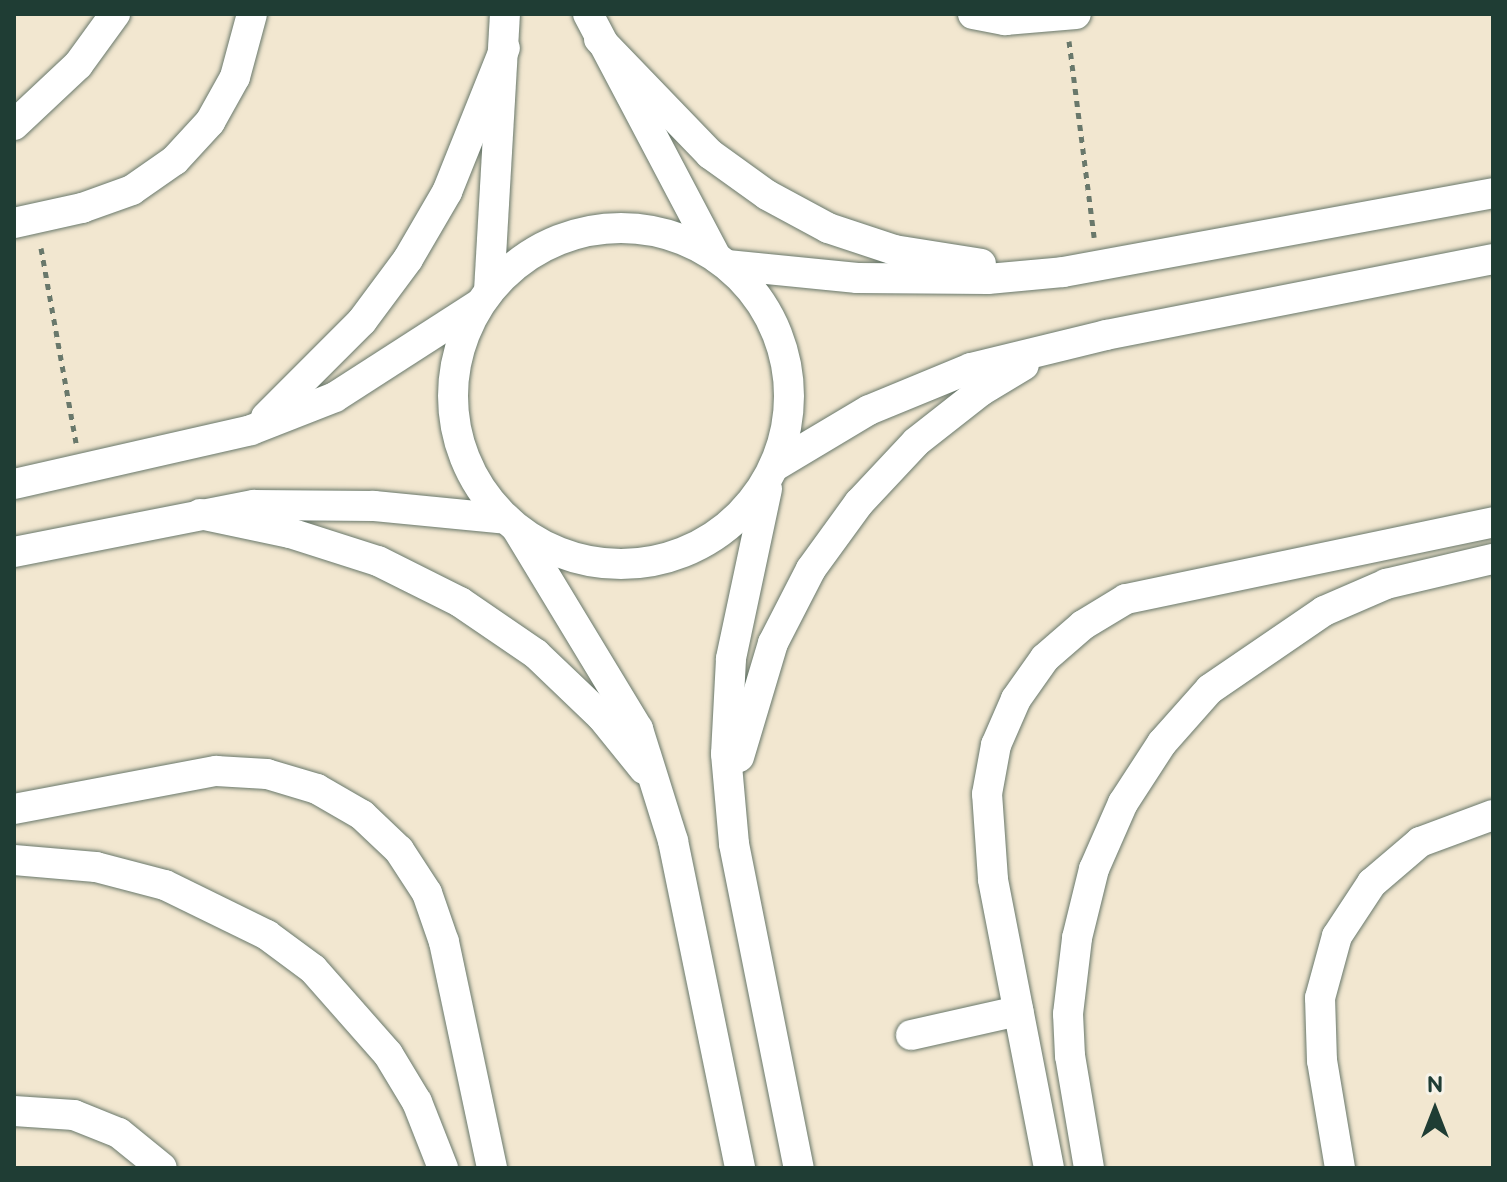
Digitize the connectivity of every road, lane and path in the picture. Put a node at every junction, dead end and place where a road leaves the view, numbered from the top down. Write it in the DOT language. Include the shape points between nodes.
graph roads {
  1 [pos="115,14"];
  2 [pos="252,14"];
  3 [pos="505,14"];
  4 [pos="973,14"];
  5 [pos="1071,15"];
  6 [pos="594,26"];
  7 [pos="505,48"];
  8 [pos="14,125"];
  9 [pos="1493,193"];
  10 [pos="25,221"];
  11 [pos="1493,259"];
  12 [pos="722,261"];
  13 [pos="1097,265"];
  14 [pos="1063,272"];
  15 [pos="484,298"];
  16 [pos="1052,348"];
  17 [pos="251,430"];
  18 [pos="81,471"];
  19 [pos="772,473"];
  20 [pos="14,484"];
  21 [pos="200,514"];
  22 [pos="1493,522"];
  23 [pos="511,523"];
  24 [pos="14,552"];
  25 [pos="1493,559"];
  26 [pos="659,789"];
  27 [pos="730,802"];
  28 [pos="14,809"];
  29 [pos="1493,815"];
  30 [pos="14,860"];
  31 [pos="1018,1011"];
  32 [pos="911,1035"];
  33 [pos="1070,1056"];
  34 [pos="1029,1064"];
  35 [pos="14,1111"];
  36 [pos="162,1168"];
  37 [pos="443,1168"];
  38 [pos="492,1168"];
  39 [pos="740,1168"];
  40 [pos="799,1168"];
  41 [pos="1049,1168"];
  42 [pos="1089,1168"];
  43 [pos="1340,1168"];
  1 -- 8 [label="street" via="78,65"];
  2 -- 10 [label="street" via="235,77 210,122 175,160 132,190"];
  3 -- 7 [label="street"];
  4 -- 5 [label="street" via="1005,20"];
  5 -- 13 [label="path"];
  6 -- 12 [label="street"];
  6 -- 14 [label="street" via="710,154 767,195 828,228 908,253"];
  7 -- 15 [label="street"];
  7 -- 17 [label="street" via="467,150 408,259 351,332"];
  9 -- 13 [label="street"];
  10 -- 18 [label="path"];
  11 -- 16 [label="street"];
  12 -- 14 [label="street" via="923,280"];
  12 -- 15 [label="street" via="679,238 638,229 596,230 556,242 519,262"];
  12 -- 19 [label="street" via="754,292 774,324 787,360 791,398"];
  13 -- 14 [label="street"];
  15 -- 17 [label="street" via="335,397"];
  15 -- 23 [label="street" via="455,365 456,431 482,492"];
  16 -- 19 [label="street" via="930,382 869,410"];
  16 -- 27 [label="street" via="981,391 916,442 859,503 811,569 773,643 746,721"];
  17 -- 18 [label="street"];
  18 -- 20 [label="street"];
  19 -- 23 [label="street" via="729,525 706,543 664,559 620,565 576,559"];
  19 -- 27 [label="street" via="731,659 726,754"];
  21 -- 23 [label="street" via="310,503"];
  21 -- 24 [label="street"];
  21 -- 26 [label="street" via="290,533 378,561 460,602 558,675 602,717"];
  22 -- 31 [label="street" via="1126,599 1083,625 1045,658 1016,699 1001,734 987,794 993,879"];
  23 -- 26 [label="street" via="611,677 638,729"];
  25 -- 33 [label="street" via="1386,584 1324,611 1210,689 1162,743 1123,803 1094,869 1077,938"];
  26 -- 39 [label="street"];
  27 -- 40 [label="street"];
  28 -- 38 [label="street" via="216,771 280,778 317,789 362,815 399,850 427,893 444,942"];
  29 -- 43 [label="street" via="1420,842 1372,883 1337,936 1320,998 1322,1061"];
  30 -- 37 [label="street" via="96,867 165,885 267,935 313,969 388,1054 417,1102"];
  31 -- 32 [label="street"];
  31 -- 34 [label="street"];
  33 -- 34 [label="street"];
  33 -- 42 [label="street"];
  34 -- 41 [label="street"];
  35 -- 36 [label="street" via="74,1115 119,1133"];
}
